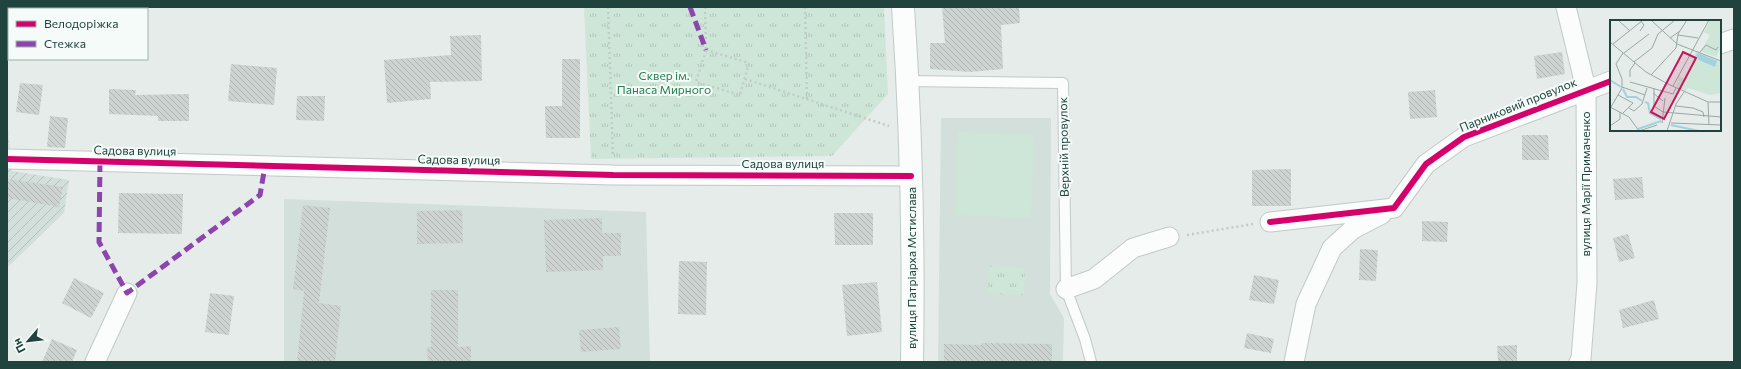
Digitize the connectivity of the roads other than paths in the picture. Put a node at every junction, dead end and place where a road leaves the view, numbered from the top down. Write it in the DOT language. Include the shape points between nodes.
graph roads {
  1 [pos="903,7"];
  2 [pos="1566,7"];
  3 [pos="1734,39"];
  4 [pos="1721,44"];
  5 [pos="908,81"];
  6 [pos="1610,81"];
  7 [pos="1586,89"];
  8 [pos="7,159"];
  9 [pos="911,176"];
  10 [pos="1394,208"];
  11 [pos="1270,222"];
  12 [pos="1169,238"];
  13 [pos="1066,289"];
  14 [pos="127,294"];
  15 [pos="95,362"];
  16 [pos="912,362"];
  17 [pos="1091,362"];
  18 [pos="1294,362"];
  19 [pos="1580,362"];
  1 -- 5 [label="main road, вулиця Патріарха Мстислава"];
  2 -- 7 [label="street, вулиця Марії Примаченко"];
  3 -- 4 [label="street"];
  5 -- 9 [label="main road, вулиця Патріарха Мстислава"];
  5 -- 13 [label="lane, Верхній провулок" via="1063,83"];
  6 -- 7 [label="street, Парниковий провулок"];
  7 -- 10 [label="street, Парниковий провулок" via="1464,137 1426,164"];
  7 -- 19 [label="street, вулиця Марії Примаченко" via="1587,283"];
  8 -- 9 [label="street, Садова вулиця" via="613,174"];
  9 -- 16 [label="main road, вулиця Патріарха Мстислава"];
  10 -- 11 [label="street"];
  10 -- 18 [label="street" via="1353,228 1332,248 1306,304"];
  12 -- 13 [label="street" via="1133,248 1094,279"];
  13 -- 17 [label="lane, Верхній провулок"];
  14 -- 15 [label="street"];
}
